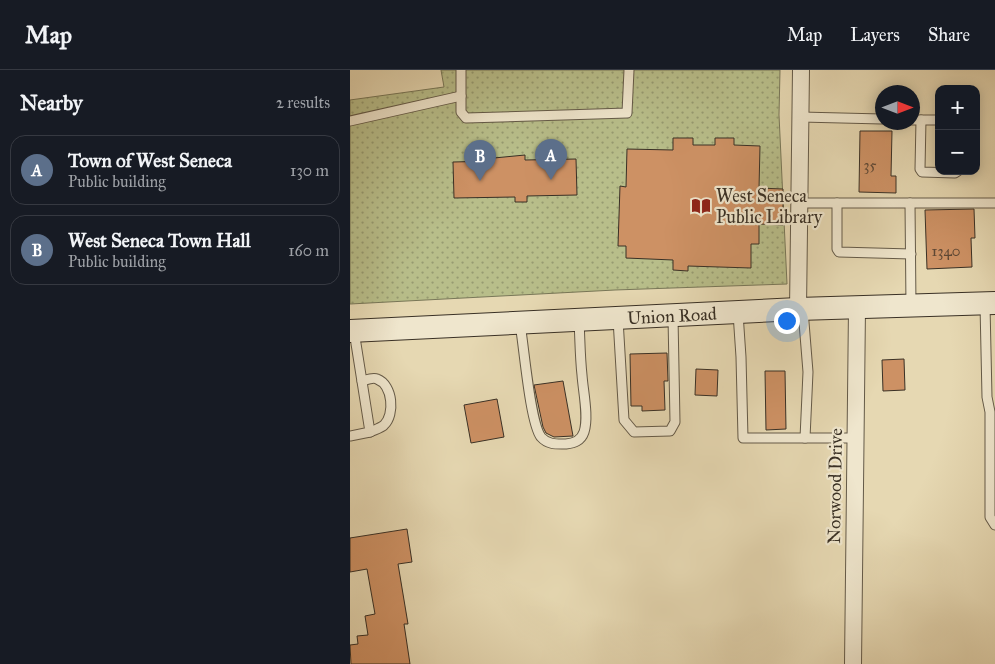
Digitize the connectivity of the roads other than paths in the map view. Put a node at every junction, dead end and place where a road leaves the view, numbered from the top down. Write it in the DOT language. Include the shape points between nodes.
graph roads {
  1 [pos="461,70"];
  2 [pos="629,70"];
  3 [pos="801,70"];
  4 [pos="461,96"];
  5 [pos="801,117"];
  6 [pos="875,119"];
  7 [pos="920,120"];
  8 [pos="935,120"];
  9 [pos="350,121"];
  10 [pos="918,130"];
  11 [pos="935,173"];
  12 [pos="800,203"];
  13 [pos="837,203"];
  14 [pos="910,203"];
  15 [pos="995,203"];
  16 [pos="911,254"];
  17 [pos="990,304"];
  18 [pos="911,306"];
  19 [pos="857,308"];
  20 [pos="801,310"];
  21 [pos="738,313"];
  22 [pos="673,317"];
  23 [pos="618,319"];
  24 [pos="579,321"];
  25 [pos="520,324"];
  26 [pos="352,331"];
  27 [pos="991,375"];
  28 [pos="362,381"];
  29 [pos="370,432"];
  30 [pos="350,436"];
  31 [pos="805,438"];
  32 [pos="856,438"];
  33 [pos="995,525"];
  34 [pos="853,664"];
  1 -- 4 [label="lane"];
  2 -- 4 [label="lane" via="627,113 466,118 461,112"];
  3 -- 5 [label="street"];
  4 -- 9 [label="lane"];
  5 -- 6 [label="lane"];
  5 -- 12 [label="street"];
  7 -- 8 [label="lane"];
  10 -- 11 [label="lane" via="920,169"];
  12 -- 13 [label="lane"];
  12 -- 20 [label="street"];
  13 -- 14 [label="lane"];
  13 -- 16 [label="lane" via="839,252"];
  14 -- 15 [label="lane"];
  14 -- 16 [label="lane"];
  16 -- 18 [label="lane"];
  17 -- 18 [label="main road, Union Road"];
  17 -- 27 [label="lane"];
  18 -- 19 [label="main road, Union Road"];
  19 -- 20 [label="main road, Union Road"];
  19 -- 32 [label="street, Norwood Drive"];
  20 -- 21 [label="main road, Union Road"];
  20 -- 31 [label="lane" via="808,372"];
  21 -- 22 [label="main road, Union Road"];
  21 -- 31 [label="lane" via="743,438"];
  22 -- 23 [label="main road, Union Road"];
  22 -- 23 [label="lane" via="675,422 670,431 634,432 624,420"];
  23 -- 24 [label="main road, Union Road"];
  24 -- 25 [label="main road, Union Road"];
  24 -- 25 [label="lane" via="585,431 582,438 569,444 545,441 537,431"];
  25 -- 26 [label="main road, Union Road"];
  26 -- 28 [label="lane"];
  27 -- 33 [label="lane" via="987,397 990,412 990,517"];
  28 -- 29 [label="lane"];
  28 -- 29 [label="lane" via="379,380 388,391 391,403 390,417 384,425"];
  29 -- 30 [label="lane"];
  31 -- 32 [label="lane"];
  32 -- 34 [label="street, Norwood Drive"];
}
